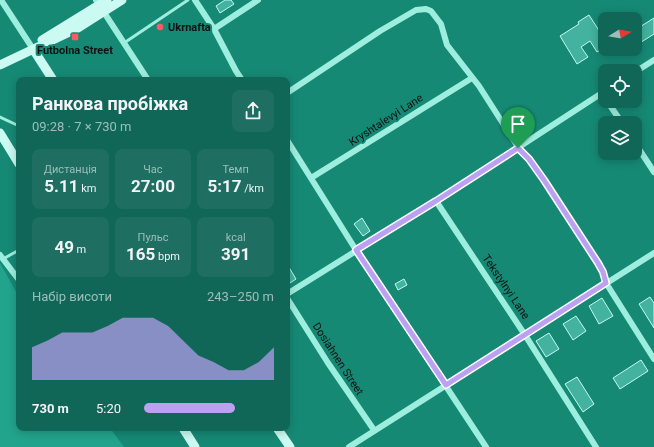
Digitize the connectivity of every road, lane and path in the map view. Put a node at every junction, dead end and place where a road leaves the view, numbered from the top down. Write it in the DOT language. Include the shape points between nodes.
graph roads {
  1 [pos="1,0"];
  2 [pos="122,0"];
  3 [pos="188,0"];
  4 [pos="195,0"];
  5 [pos="258,0"];
  6 [pos="101,4"];
  7 [pos="214,29"];
  8 [pos="124,43"];
  9 [pos="33,49"];
  10 [pos="654,60"];
  11 [pos="0,65"];
  12 [pos="642,68"];
  13 [pos="51,77"];
  14 [pos="146,77"];
  15 [pos="240,77"];
  16 [pos="472,78"];
  17 [pos="290,91"];
  18 [pos="598,98"];
  19 [pos="0,117"];
  20 [pos="16,125"];
  21 [pos="0,132"];
  22 [pos="290,145"];
  23 [pos="518,148"];
  24 [pos="642,154"];
  25 [pos="16,159"];
  26 [pos="654,172"];
  27 [pos="311,178"];
  28 [pos="436,201"];
  29 [pos="356,250"];
  30 [pos="16,251"];
  31 [pos="654,253"];
  32 [pos="2,257"];
  33 [pos="16,276"];
  34 [pos="606,283"];
  35 [pos="290,292"];
  36 [pos="290,303"];
  37 [pos="525,335"];
  38 [pos="654,359"];
  39 [pos="446,385"];
  40 [pos="374,430"];
  41 [pos="185,431"];
  42 [pos="279,431"];
  43 [pos="195,447"];
  44 [pos="290,447"];
  45 [pos="349,447"];
  46 [pos="486,447"];
  47 [pos="596,447"];
  1 -- 9 [label="street"];
  2 -- 6 [label="street"];
  3 -- 8 [label="lane"];
  4 -- 7 [label="street"];
  5 -- 7 [label="street"];
  6 -- 8 [label="street"];
  6 -- 9 [label="street" via="78,28"];
  7 -- 15 [label="street"];
  8 -- 14 [label="street"];
  9 -- 11 [label="street"];
  9 -- 13 [label="street"];
  10 -- 12 [label="street"];
  16 -- 17 [label="street" via="447,45 441,24 431,11 426,9 416,10 380,31"];
  16 -- 23 [label="street"];
  16 -- 27 [label="street, Kryshtalevyi Lane"];
  18 -- 23 [label="street"];
  19 -- 20 [label="lane"];
  21 -- 25 [label="street"];
  22 -- 27 [label="street"];
  23 -- 28 [label="street"];
  23 -- 34 [label="street" via="544,180 598,263"];
  24 -- 26 [label="street"];
  27 -- 29 [label="street"];
  28 -- 29 [label="street"];
  28 -- 37 [label="street, Tekstylnyi Lane"];
  29 -- 35 [label="street"];
  29 -- 39 [label="street"];
  30 -- 32 [label="lane"];
  31 -- 34 [label="street"];
  32 -- 33 [label="street"];
  34 -- 37 [label="street"];
  34 -- 38 [label="street"];
  36 -- 40 [label="street, Dosiahnen Street"];
  37 -- 39 [label="street"];
  37 -- 47 [label="street, Tekstylnyi Lane"];
  39 -- 40 [label="street"];
  39 -- 46 [label="street"];
  40 -- 45 [label="street"];
  41 -- 43 [label="street"];
  42 -- 44 [label="street"];
}
